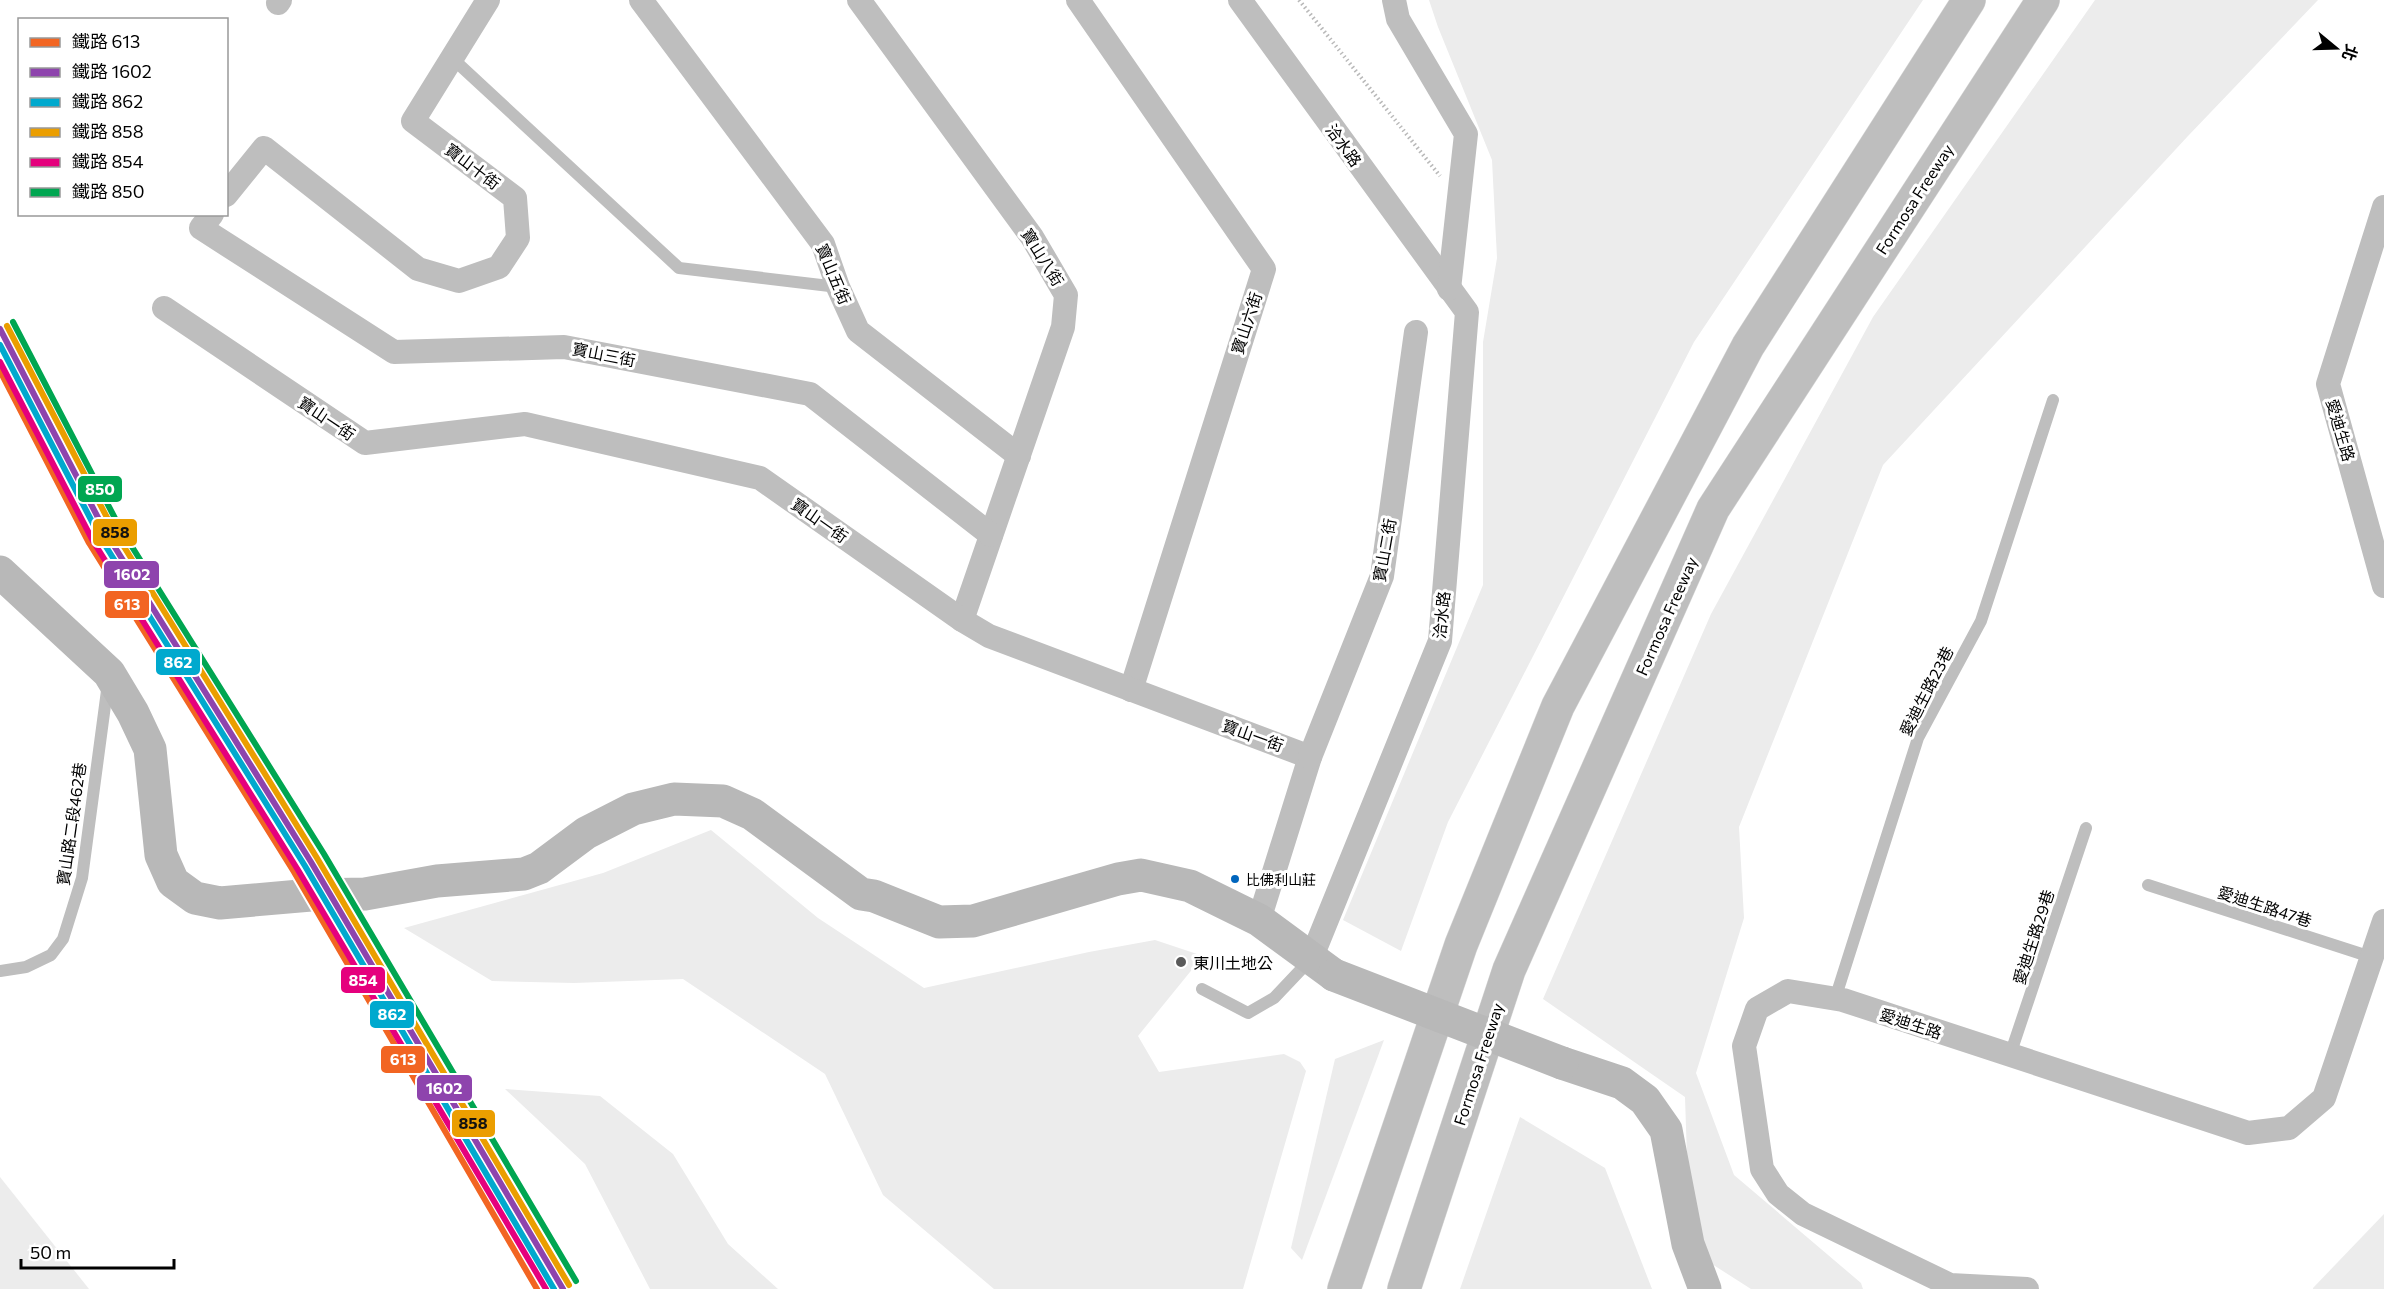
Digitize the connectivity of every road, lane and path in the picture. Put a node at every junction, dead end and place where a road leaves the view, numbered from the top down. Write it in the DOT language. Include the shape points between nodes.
graph roads {
  1 [pos="488,0"];
  2 [pos="640,0"];
  3 [pos="859,0"];
  4 [pos="1078,0"];
  5 [pos="1240,0"];
  6 [pos="1299,0"];
  7 [pos="1394,0"];
  8 [pos="1970,0"];
  9 [pos="2043,0"];
  10 [pos="452,58"];
  11 [pos="228,193"];
  12 [pos="1458,198"];
  13 [pos="2384,207"];
  14 [pos="206,221"];
  15 [pos="838,287"];
  16 [pos="1449,289"];
  17 [pos="164,308"];
  18 [pos="1416,332"];
  19 [pos="2053,400"];
  20 [pos="1018,456"];
  21 [pos="991,535"];
  22 [pos="0,572"];
  23 [pos="2384,586"];
  24 [pos="962,620"];
  25 [pos="109,673"];
  26 [pos="1131,690"];
  27 [pos="1310,757"];
  28 [pos="2086,828"];
  29 [pos="2148,885"];
  30 [pos="1259,920"];
  31 [pos="2384,921"];
  32 [pos="2371,957"];
  33 [pos="1322,967"];
  34 [pos="0,971"];
  35 [pos="1202,989"];
  36 [pos="1835,999"];
  37 [pos="2010,1055"];
  38 [pos="1344,1289"];
  39 [pos="1404,1289"];
  40 [pos="1705,1289"];
  41 [pos="2027,1289"];
  1 -- 10 [label="street, 寶山十街"];
  2 -- 15 [label="street, 寶山五街" via="823,244"];
  3 -- 20 [label="street, 寶山八街" via="1032,237 1066,295 1063,327"];
  4 -- 26 [label="street, 寶山六街" via="1264,268"];
  5 -- 16 [label="street, 洽水路"];
  6 -- 12 [label="path"];
  7 -- 12 [label="street" via="1398,19 1466,134"];
  8 -- 38 [label="highway" via="1748,346 1558,706 1461,945"];
  9 -- 39 [label="highway, Formosa Freeway" via="1713,509 1509,970"];
  10 -- 11 [label="street, 寶山十街" via="413,121 515,198 518,238 499,267 459,281 418,269 264,148"];
  10 -- 15 [label="lane" via="679,268"];
  12 -- 16 [label="street"];
  13 -- 23 [label="street, 愛迪生路" via="2328,384"];
  14 -- 21 [label="street, 寶山三街" via="394,352 564,347 810,394"];
  15 -- 20 [label="street, 寶山五街" via="858,331"];
  16 -- 33 [label="street, 洽水路" via="1467,312 1440,641"];
  17 -- 24 [label="street, 寶山一街" via="365,443 525,424 760,478"];
  18 -- 27 [label="street, 寶山二街" via="1382,576"];
  19 -- 36 [label="lane, 愛迪生路23巷" via="1981,621 1918,738"];
  20 -- 21 [label="street, 寶山八街"];
  21 -- 24 [label="street, 寶山八街"];
  22 -- 25 [label="street"];
  24 -- 26 [label="street, 寶山一街" via="989,636"];
  25 -- 30 [label="street" via="150,749 161,855 173,882 195,898 220,903 365,894 437,881 524,874 539,868 586,833 633,809 674,799 723,801 752,814 861,894 939,922 973,921 1142,875 1190,886"];
  25 -- 34 [label="lane, 寶山路二段462巷" via="82,878 73,913 63,939 51,955 26,967"];
  26 -- 27 [label="street, 寶山一街"];
  27 -- 30 [label="street"];
  28 -- 37 [label="lane, 愛迪生路29巷"];
  29 -- 32 [label="lane, 愛迪生路47巷"];
  30 -- 33 [label="street"];
  31 -- 32 [label="street, 愛迪生路"];
  32 -- 37 [label="street, 愛迪生路" via="2324,1098 2289,1128 2248,1133"];
  33 -- 35 [label="lane" via="1248,1013"];
  33 -- 40 [label="street, bridge" via="1622,1083 1645,1100 1666,1130 1688,1244"];
  36 -- 37 [label="street, 愛迪生路"];
  36 -- 41 [label="street, 愛迪生路" via="1788,991 1757,1009 1744,1046 1762,1169 1778,1194 1803,1214 1950,1285"];
}
